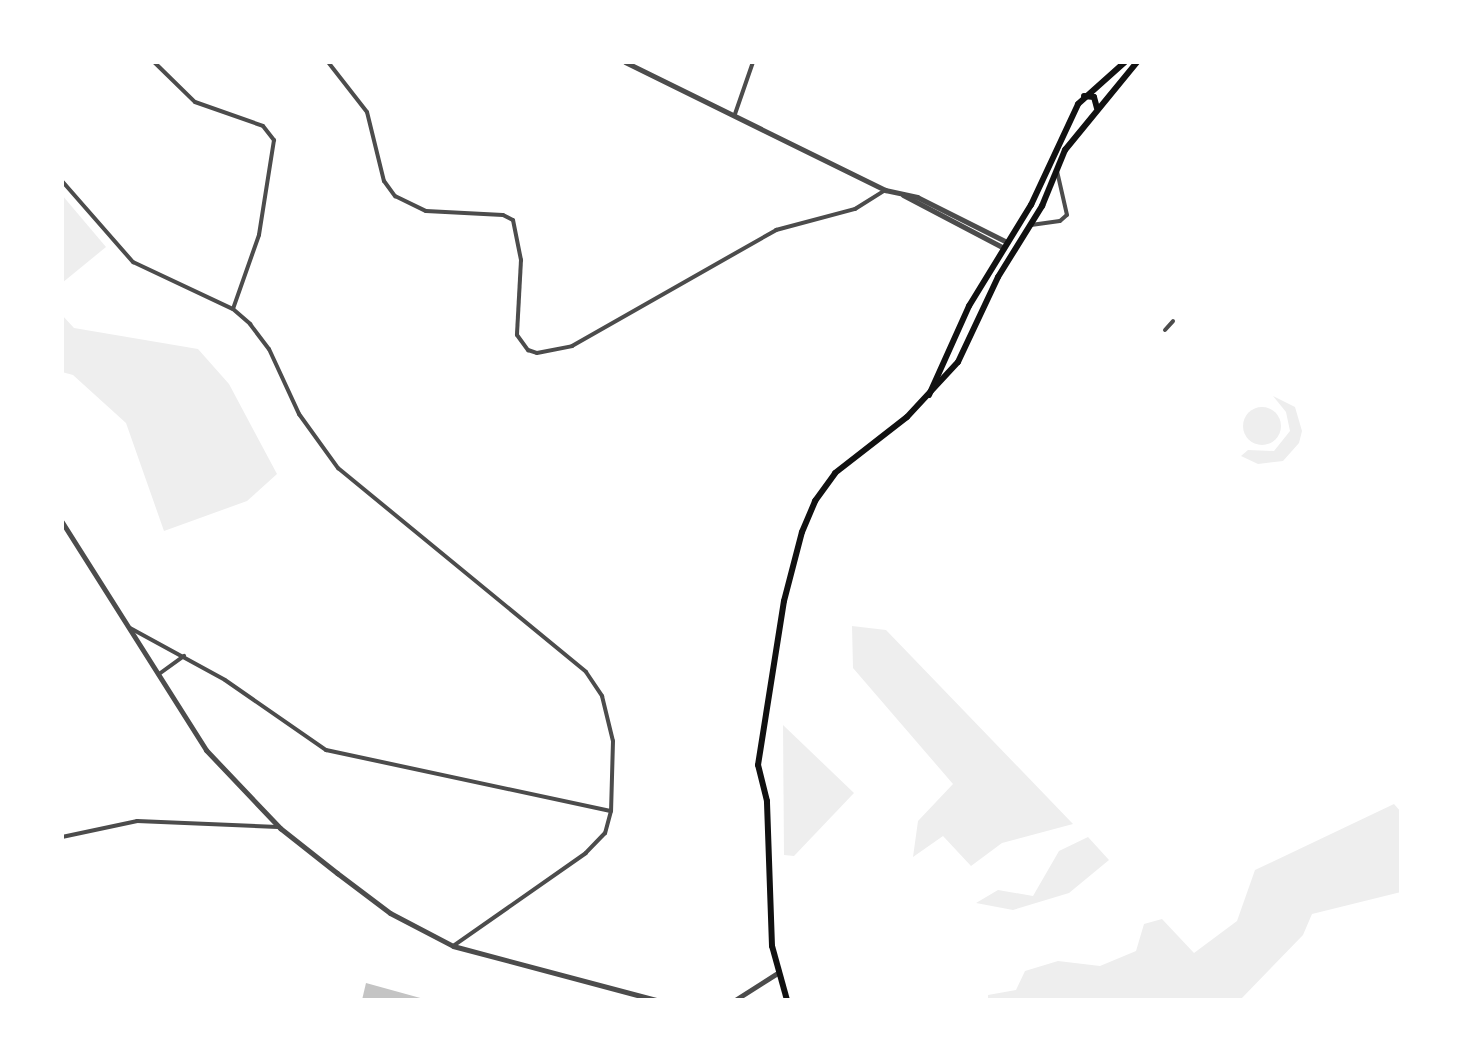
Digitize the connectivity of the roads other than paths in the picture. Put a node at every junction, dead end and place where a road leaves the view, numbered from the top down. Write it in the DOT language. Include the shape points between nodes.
graph roads {
  1 [pos="154,62"];
  2 [pos="328,62"];
  3 [pos="625,62"];
  4 [pos="753,62"];
  5 [pos="1125,62"];
  6 [pos="1137,62"];
  7 [pos="1084,96"];
  8 [pos="1097,108"];
  9 [pos="735,114"];
  10 [pos="1057,168"];
  11 [pos="62,181"];
  12 [pos="885,190"];
  13 [pos="1031,225"];
  14 [pos="1006,245"];
  15 [pos="233,309"];
  16 [pos="1173,321"];
  17 [pos="1165,330"];
  18 [pos="948,346"];
  19 [pos="963,354"];
  20 [pos="929,395"];
  21 [pos="62,522"];
  22 [pos="130,628"];
  23 [pos="185,655"];
  24 [pos="157,675"];
  25 [pos="611,811"];
  26 [pos="280,828"];
  27 [pos="62,837"];
  28 [pos="453,946"];
  29 [pos="779,972"];
  30 [pos="656,1000"];
  31 [pos="735,1000"];
  32 [pos="787,1000"];
  1 -- 15 [label="street" via="195,102 263,126 274,140 259,235"];
  2 -- 12 [label="street" via="367,112 384,181 395,196 409,207 434,213 503,215 518,228 517,335 528,350 557,352 776,230 855,209"];
  3 -- 9 [label="street"];
  4 -- 9 [label="street"];
  5 -- 7 [label="main road"];
  6 -- 8 [label="main road"];
  7 -- 8 [label="main road" via="1094,97"];
  7 -- 14 [label="main road"];
  8 -- 10 [label="main road"];
  9 -- 12 [label="street"];
  10 -- 13 [label="main road"];
  10 -- 13 [label="street" via="1068,210 1060,221"];
  11 -- 15 [label="street" via="133,262"];
  12 -- 14 [label="street"];
  13 -- 19 [label="main road" via="998,277"];
  14 -- 18 [label="main road"];
  15 -- 25 [label="street" via="269,349 299,414 338,468 586,672 610,711"];
  16 -- 17 [label="street"];
  18 -- 19 [label="main road"];
  18 -- 20 [label="main road"];
  19 -- 20 [label="main road"];
  20 -- 29 [label="main road" via="825,486 795,556 758,765 767,801 768,913"];
  21 -- 22 [label="street"];
  22 -- 23 [label="street"];
  22 -- 24 [label="street"];
  23 -- 24 [label="street"];
  23 -- 25 [label="street" via="326,750"];
  24 -- 26 [label="street" via="206,750"];
  25 -- 28 [label="street" via="597,844"];
  26 -- 27 [label="street" via="137,821"];
  26 -- 28 [label="street" via="390,913"];
  28 -- 30 [label="street"];
  29 -- 31 [label="street"];
  29 -- 32 [label="main road"];
}
